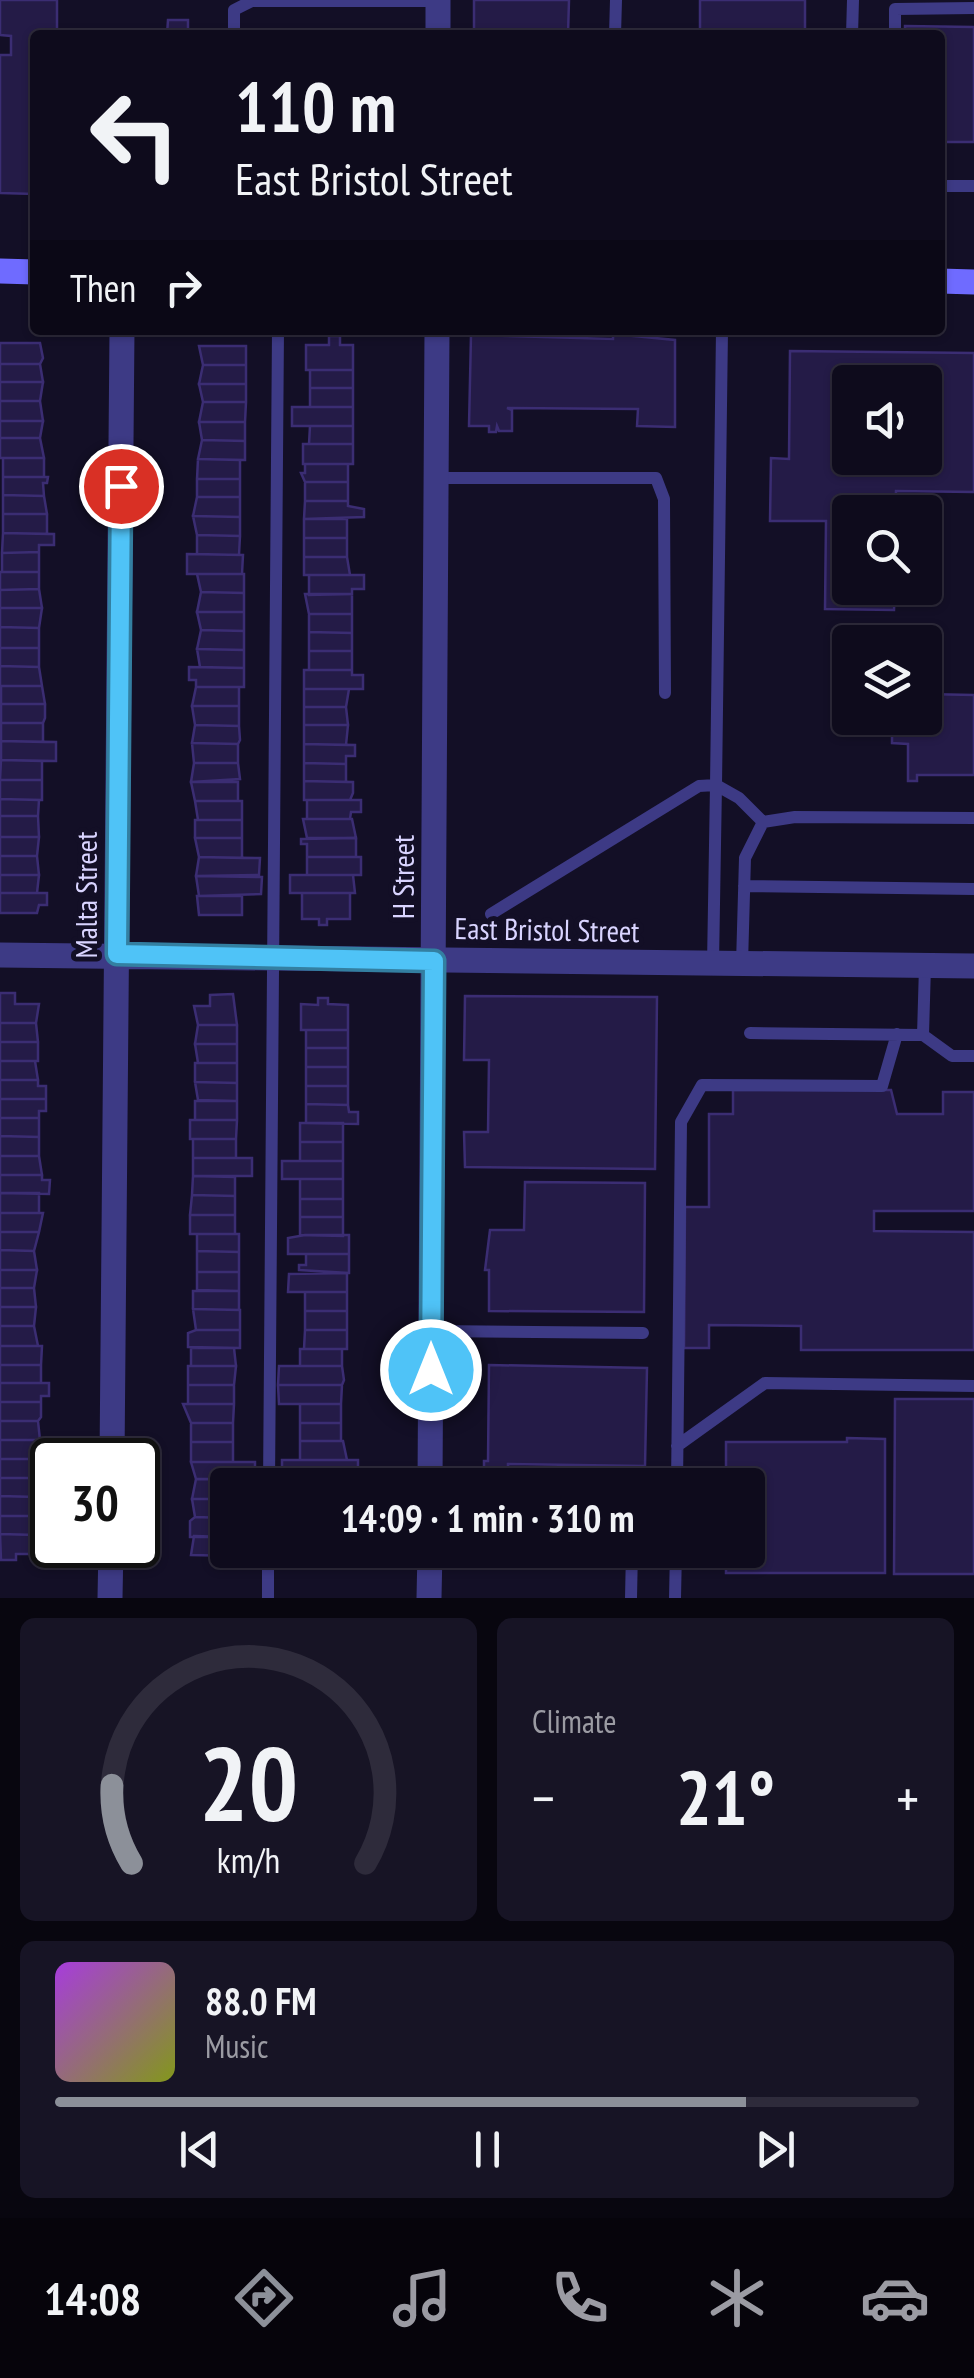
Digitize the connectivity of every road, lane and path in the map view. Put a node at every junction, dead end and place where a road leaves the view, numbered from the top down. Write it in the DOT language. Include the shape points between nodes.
graph roads {
  1 [pos="438,0"];
  2 [pos="616,0"];
  3 [pos="853,0"];
  4 [pos="974,8"];
  5 [pos="234,30"];
  6 [pos="438,30"];
  7 [pos="615,30"];
  8 [pos="852,30"];
  9 [pos="895,30"];
  10 [pos="945,186"];
  11 [pos="974,186"];
  12 [pos="0,271"];
  13 [pos="30,272"];
  14 [pos="945,282"];
  15 [pos="974,282"];
  16 [pos="122,335"];
  17 [pos="278,335"];
  18 [pos="437,335"];
  19 [pos="722,335"];
  20 [pos="436,478"];
  21 [pos="665,693"];
  22 [pos="716,785"];
  23 [pos="974,818"];
  24 [pos="763,822"];
  25 [pos="744,886"];
  26 [pos="974,889"];
  27 [pos="491,914"];
  28 [pos="117,954"];
  29 [pos="0,955"];
  30 [pos="273,957"];
  31 [pos="434,961"];
  32 [pos="713,964"];
  33 [pos="742,964"];
  34 [pos="925,966"];
  35 [pos="974,966"];
  36 [pos="750,1033"];
  37 [pos="897,1034"];
  38 [pos="923,1035"];
  39 [pos="974,1056"];
  40 [pos="432,1332"];
  41 [pos="643,1333"];
  42 [pos="974,1386"];
  43 [pos="112,1438"];
  44 [pos="677,1446"];
  45 [pos="268,1468"];
  46 [pos="430,1468"];
  47 [pos="677,1468"];
  48 [pos="110,1568"];
  49 [pos="268,1568"];
  50 [pos="430,1568"];
  51 [pos="631,1568"];
  52 [pos="676,1568"];
  53 [pos="110,1598"];
  54 [pos="268,1598"];
  55 [pos="430,1598"];
  56 [pos="630,1598"];
  57 [pos="675,1598"];
  1 -- 5 [label="lane" via="252,1 234,10"];
  1 -- 6 [label="street"];
  2 -- 7 [label="lane"];
  3 -- 8 [label="lane"];
  4 -- 9 [label="lane" via="895,9"];
  10 -- 11 [label="lane"];
  12 -- 13 [label="main road"];
  14 -- 15 [label="main road"];
  16 -- 28 [label="street, Malta Street"];
  17 -- 30 [label="lane"];
  18 -- 20 [label="street, H Street"];
  19 -- 22 [label="lane"];
  20 -- 21 [label="lane" via="656,478 664,499"];
  20 -- 31 [label="street, H Street"];
  22 -- 24 [label="lane"];
  22 -- 27 [label="lane" via="699,786"];
  22 -- 32 [label="lane"];
  23 -- 24 [label="lane"];
  24 -- 25 [label="lane" via="745,858"];
  25 -- 26 [label="lane"];
  25 -- 33 [label="lane"];
  28 -- 29 [label="street, East Bristol Street"];
  28 -- 30 [label="street, East Bristol Street"];
  28 -- 43 [label="street, Malta Street"];
  30 -- 31 [label="street, East Bristol Street"];
  30 -- 45 [label="lane"];
  31 -- 32 [label="street, East Bristol Street"];
  31 -- 40 [label="street, H Street"];
  32 -- 33 [label="street, East Bristol Street"];
  33 -- 34 [label="street, East Bristol Street"];
  34 -- 35 [label="street, East Bristol Street"];
  34 -- 38 [label="lane"];
  36 -- 37 [label="lane"];
  37 -- 38 [label="lane"];
  37 -- 44 [label="lane" via="882,1086 702,1085 681,1122"];
  38 -- 39 [label="lane" via="952,1056"];
  40 -- 41 [label="lane"];
  40 -- 46 [label="street, H Street"];
  42 -- 44 [label="lane" via="764,1384"];
  44 -- 47 [label="lane"];
  48 -- 53 [label="street"];
  49 -- 54 [label="lane"];
  50 -- 55 [label="street"];
  51 -- 56 [label="lane"];
  52 -- 57 [label="lane"];
}
